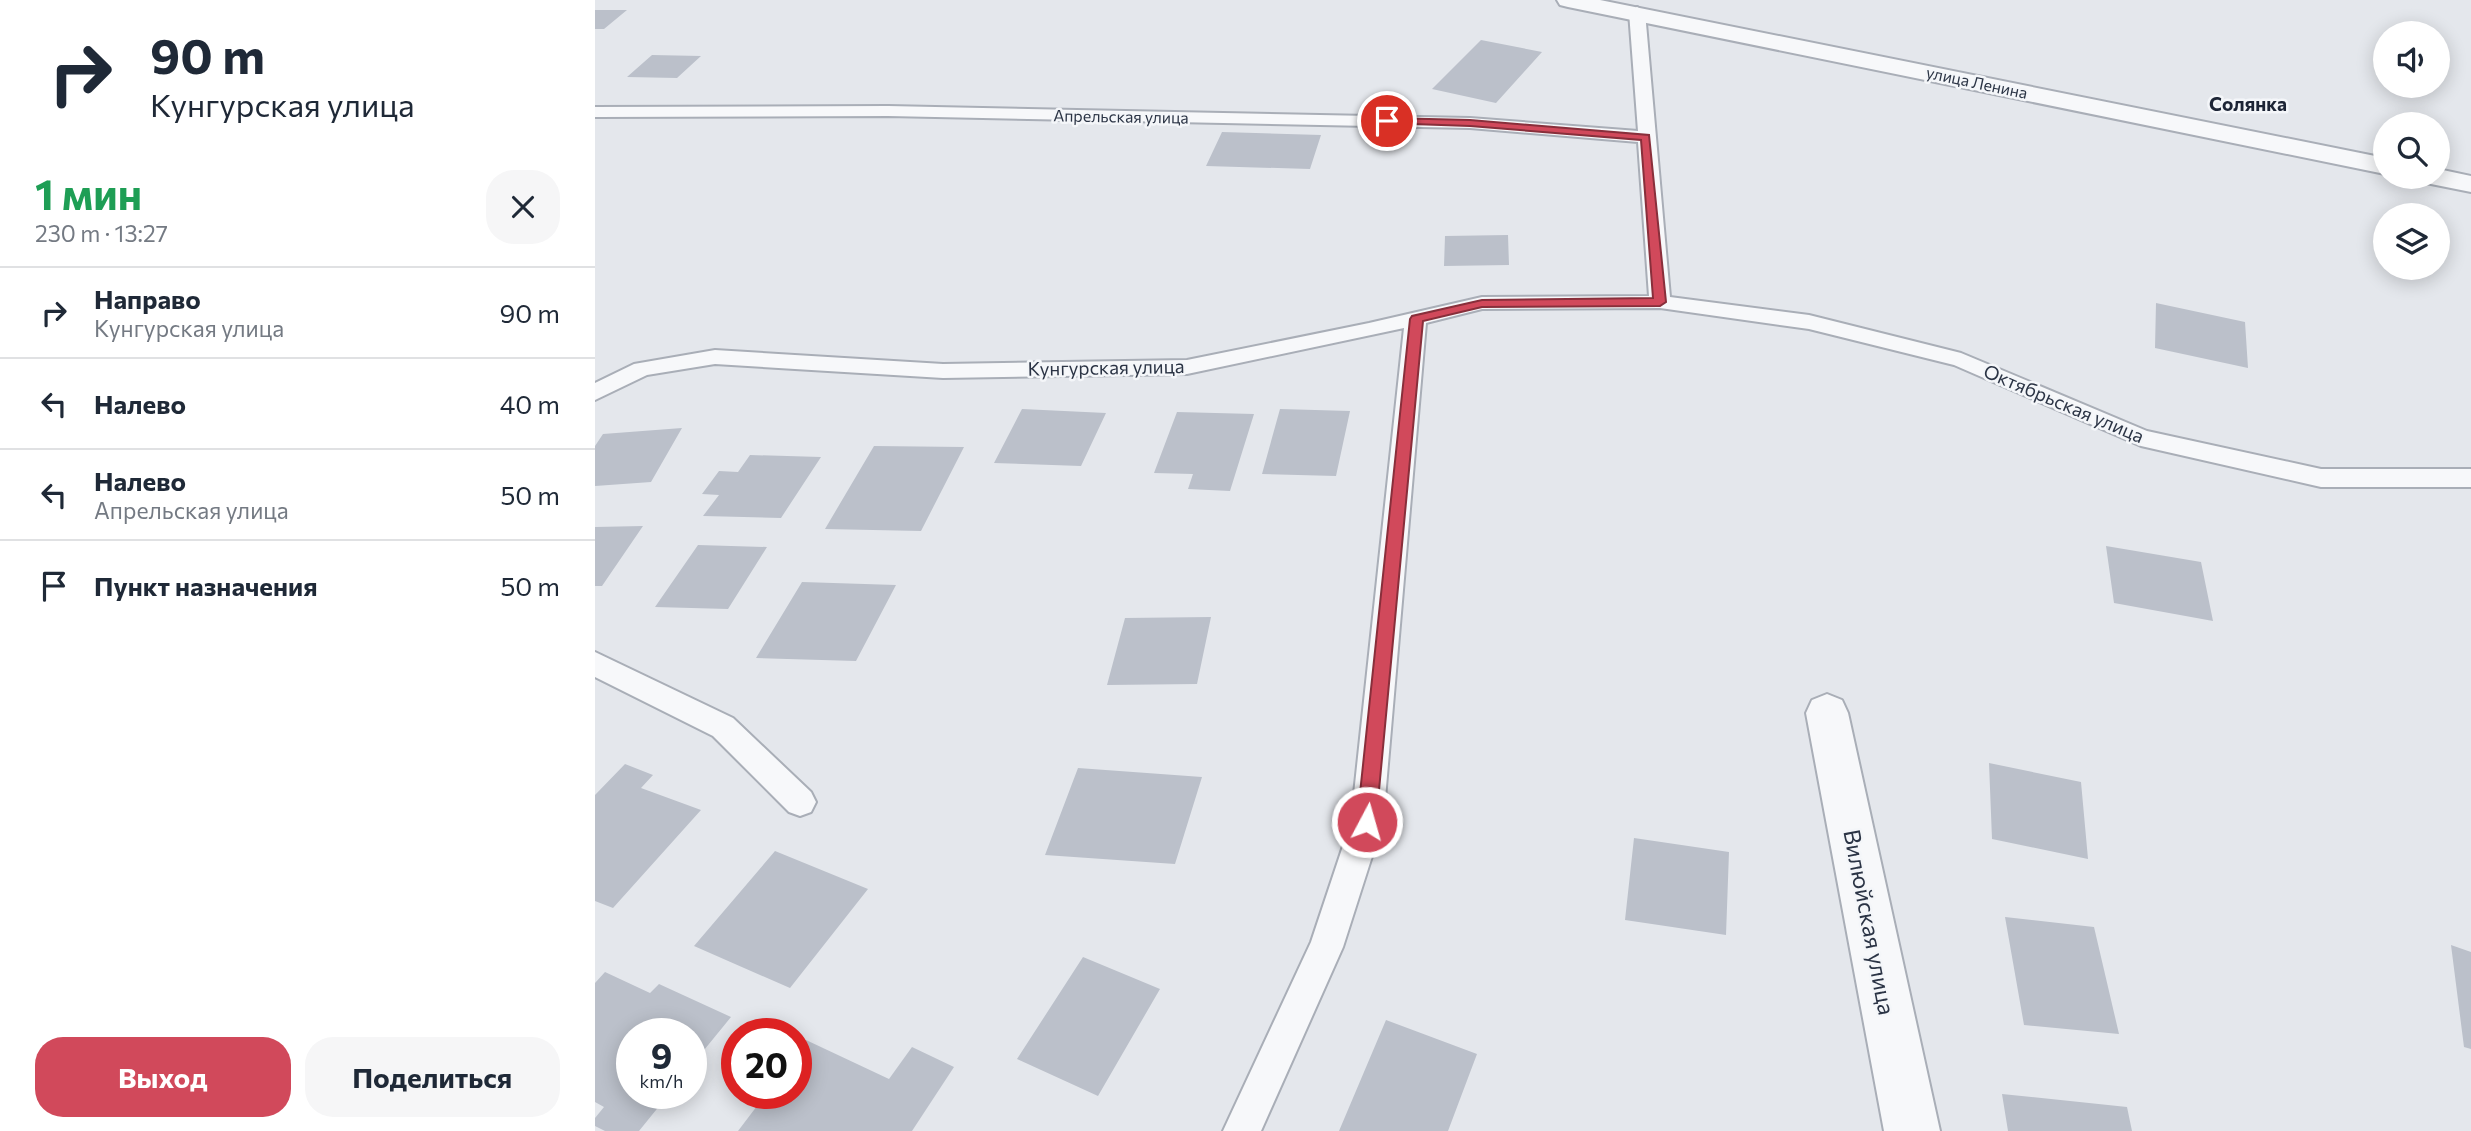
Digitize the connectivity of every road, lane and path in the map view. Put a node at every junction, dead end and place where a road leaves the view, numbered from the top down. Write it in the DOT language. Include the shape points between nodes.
graph roads {
  1 [pos="1568,0"];
  2 [pos="1637,12"];
  3 [pos="595,112"];
  4 [pos="1646,137"];
  5 [pos="2373,164"];
  6 [pos="2450,180"];
  7 [pos="2471,184"];
  8 [pos="1660,302"];
  9 [pos="1416,319"];
  10 [pos="595,392"];
  11 [pos="2471,478"];
  12 [pos="595,664"];
  13 [pos="1827,713"];
  14 [pos="800,802"];
  15 [pos="1242,1131"];
  16 [pos="1912,1131"];
  1 -- 2 [label="street, улица Ленина"];
  2 -- 4 [label="lane"];
  2 -- 5 [label="street, улица Ленина"];
  3 -- 4 [label="lane, Апрельская улица" via="888,111 1429,122"];
  4 -- 8 [label="lane"];
  6 -- 7 [label="street"];
  8 -- 9 [label="lane, Кунгурская улица" via="1482,303"];
  8 -- 11 [label="lane, Октябрьская улица" via="1809,322 1961,360 2141,438 2321,478"];
  9 -- 10 [label="lane, Кунгурская улица" via="1187,366 943,371 715,357 642,369"];
  9 -- 15 [label="lane" via="1367,822 1326,947"];
  12 -- 14 [label="lane" via="723,727"];
  13 -- 16 [label="street, Вилюйская улица"];
}
